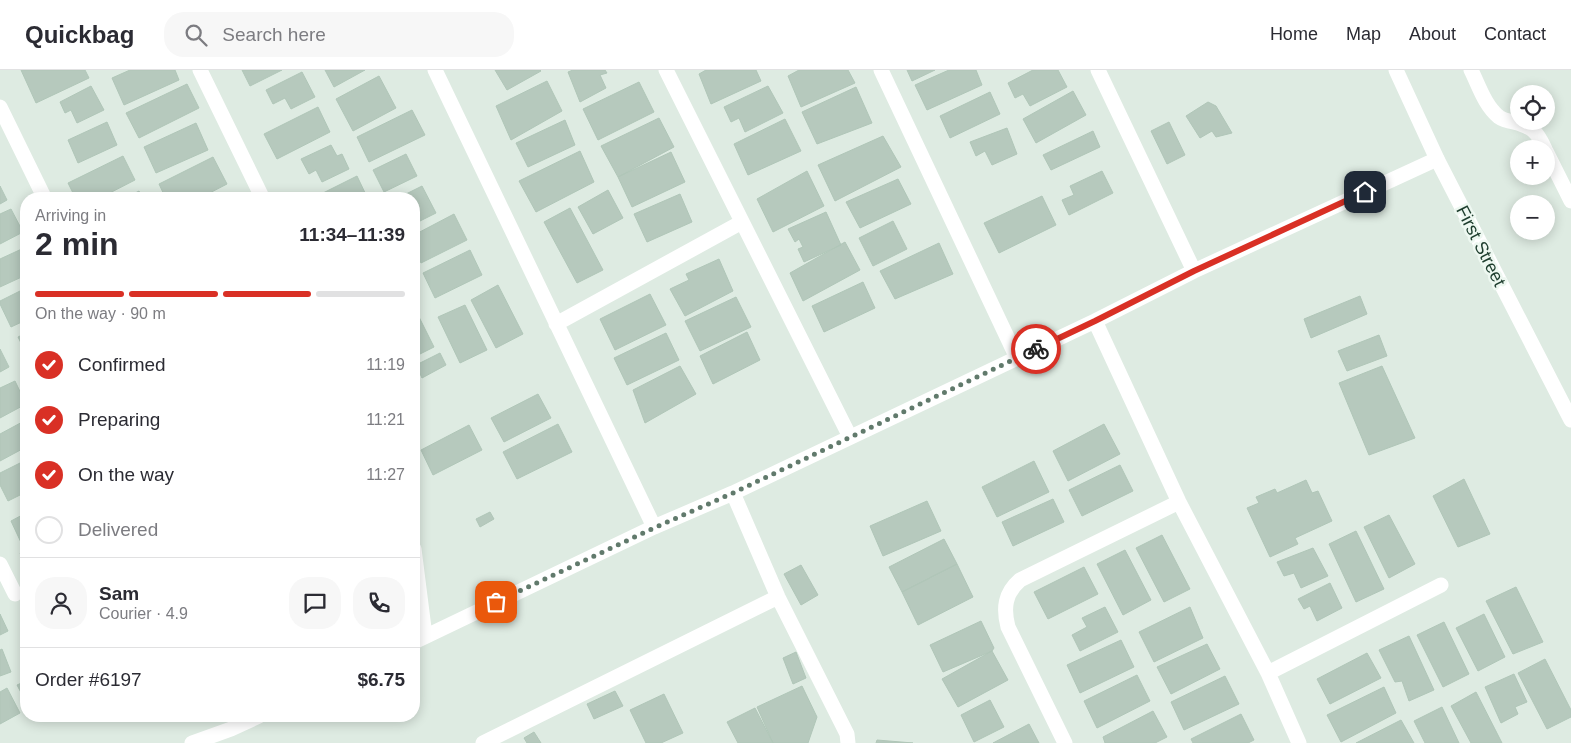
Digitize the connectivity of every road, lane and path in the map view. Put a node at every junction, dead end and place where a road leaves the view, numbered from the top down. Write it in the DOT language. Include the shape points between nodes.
graph roads {
  1 [pos="200,70"];
  2 [pos="435,70"];
  3 [pos="666,70"];
  4 [pos="881,70"];
  5 [pos="1098,70"];
  6 [pos="1396,70"];
  7 [pos="1471,70"];
  8 [pos="0,108"];
  9 [pos="1541,140"];
  10 [pos="1437,159"];
  11 [pos="1555,169"];
  12 [pos="42,192"];
  13 [pos="260,192"];
  14 [pos="1571,202"];
  15 [pos="742,222"];
  16 [pos="1194,271"];
  17 [pos="1095,321"];
  18 [pos="556,324"];
  19 [pos="1017,358"];
  20 [pos="1571,420"];
  21 [pos="850,437"];
  22 [pos="733,493"];
  23 [pos="1179,502"];
  24 [pos="654,528"];
  25 [pos="0,564"];
  26 [pos="1441,585"];
  27 [pos="15,594"];
  28 [pos="778,597"];
  29 [pos="420,639"];
  30 [pos="1268,673"];
  31 [pos="246,722"];
  32 [pos="192,743"];
  33 [pos="483,743"];
  34 [pos="848,743"];
  35 [pos="1065,743"];
  36 [pos="1299,743"];
  1 -- 13 [label="street"];
  2 -- 18 [label="street"];
  3 -- 15 [label="street"];
  4 -- 19 [label="street"];
  5 -- 16 [label="street"];
  6 -- 10 [label="street, First Street"];
  7 -- 9 [label="street" via="1491,110 1502,119 1528,126"];
  8 -- 12 [label="street"];
  10 -- 16 [label="street"];
  10 -- 20 [label="street, First Street"];
  11 -- 14 [label="street"];
  15 -- 18 [label="street"];
  15 -- 21 [label="street"];
  16 -- 17 [label="street"];
  17 -- 19 [label="street"];
  17 -- 23 [label="street"];
  18 -- 24 [label="street"];
  19 -- 21 [label="street"];
  21 -- 22 [label="street"];
  22 -- 24 [label="street"];
  22 -- 28 [label="street"];
  23 -- 30 [label="street"];
  23 -- 35 [label="street" via="1020,580 1010,591 1005,607 1008,627"];
  24 -- 29 [label="street"];
  25 -- 27 [label="street"];
  26 -- 30 [label="street"];
  28 -- 33 [label="street"];
  28 -- 34 [label="street"];
  30 -- 36 [label="street"];
  31 -- 32 [label="street"];
}
